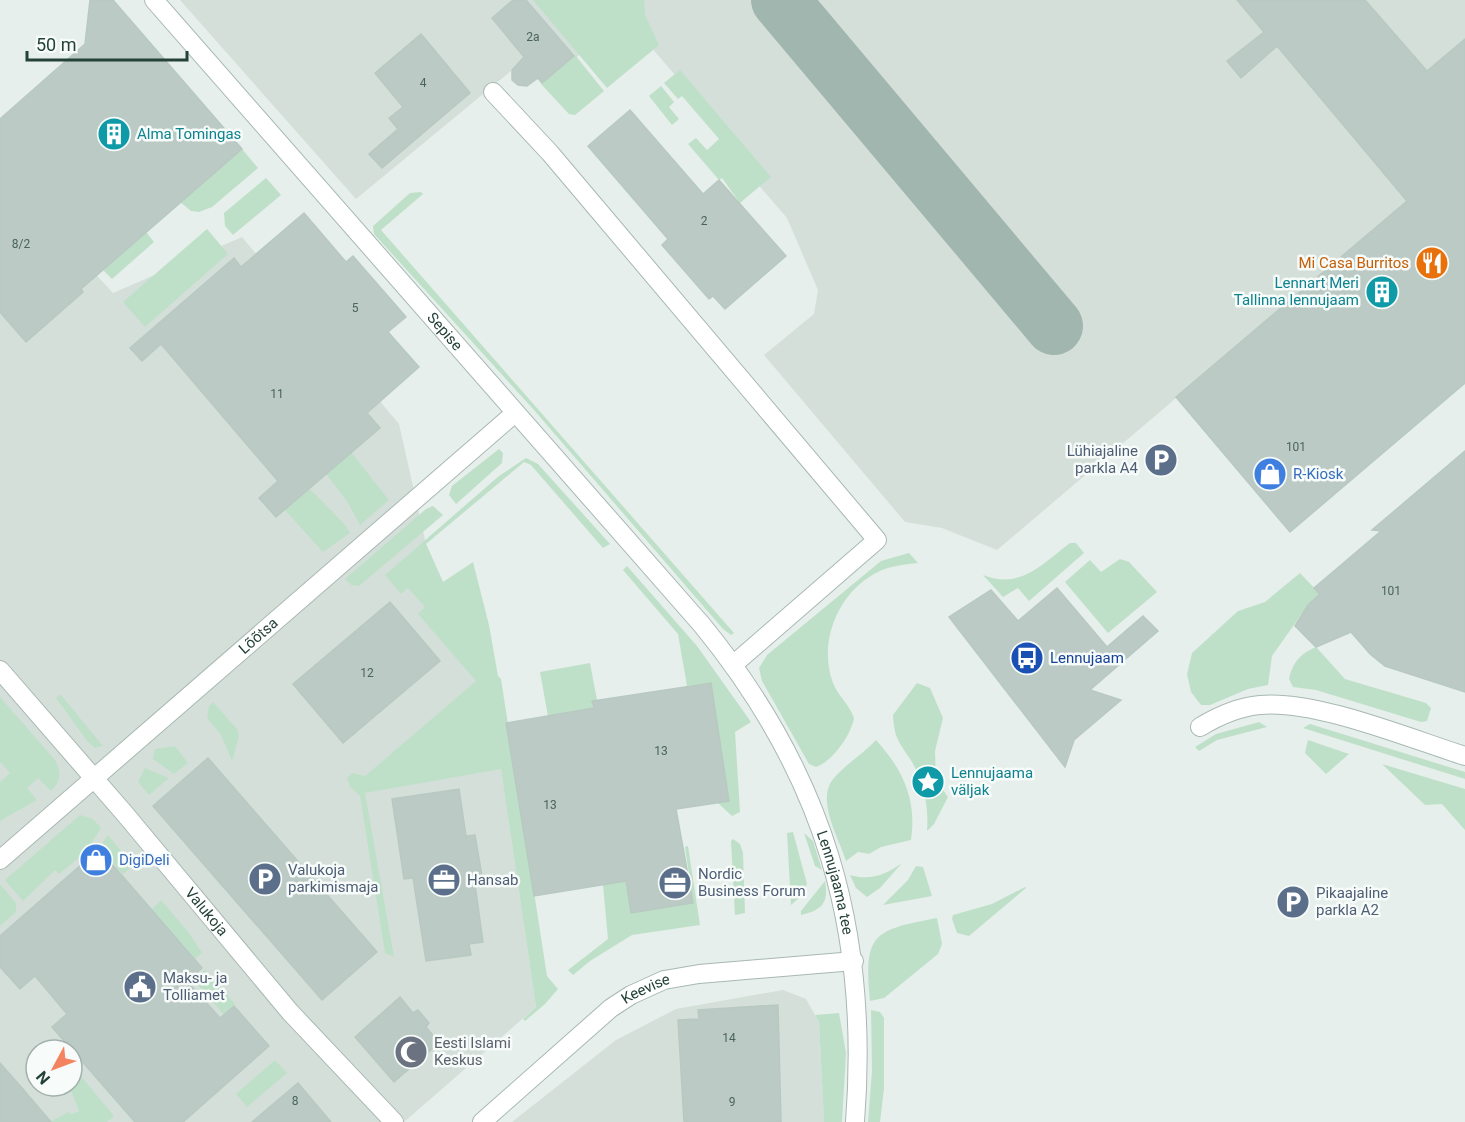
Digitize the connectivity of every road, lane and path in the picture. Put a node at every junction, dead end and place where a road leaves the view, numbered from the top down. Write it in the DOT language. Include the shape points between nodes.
graph roads {
  1 [pos="154,0"];
  2 [pos="493,92"];
  3 [pos="515,412"];
  4 [pos="734,664"];
  5 [pos="0,670"];
  6 [pos="1200,728"];
  7 [pos="1465,756"];
  8 [pos="94,780"];
  9 [pos="0,860"];
  10 [pos="854,961"];
  11 [pos="394,1122"];
  12 [pos="482,1122"];
  13 [pos="855,1122"];
  1 -- 3 [label="street, Sepise"];
  2 -- 4 [label="street" via="550,153 877,540"];
  3 -- 4 [label="street, Sepise"];
  3 -- 8 [label="street, Lõõtsa"];
  4 -- 10 [label="street, Lennujaama tee" via="787,750 816,812 838,882"];
  5 -- 8 [label="street, Valukoja"];
  6 -- 7 [label="street" via="1251,706 1306,707"];
  8 -- 9 [label="street, Lõõtsa"];
  8 -- 11 [label="street, Valukoja" via="290,1012"];
  10 -- 12 [label="street, Keevise" via="664,980 611,1008"];
  10 -- 13 [label="street, Lennujaama tee" via="858,1051"];
}
